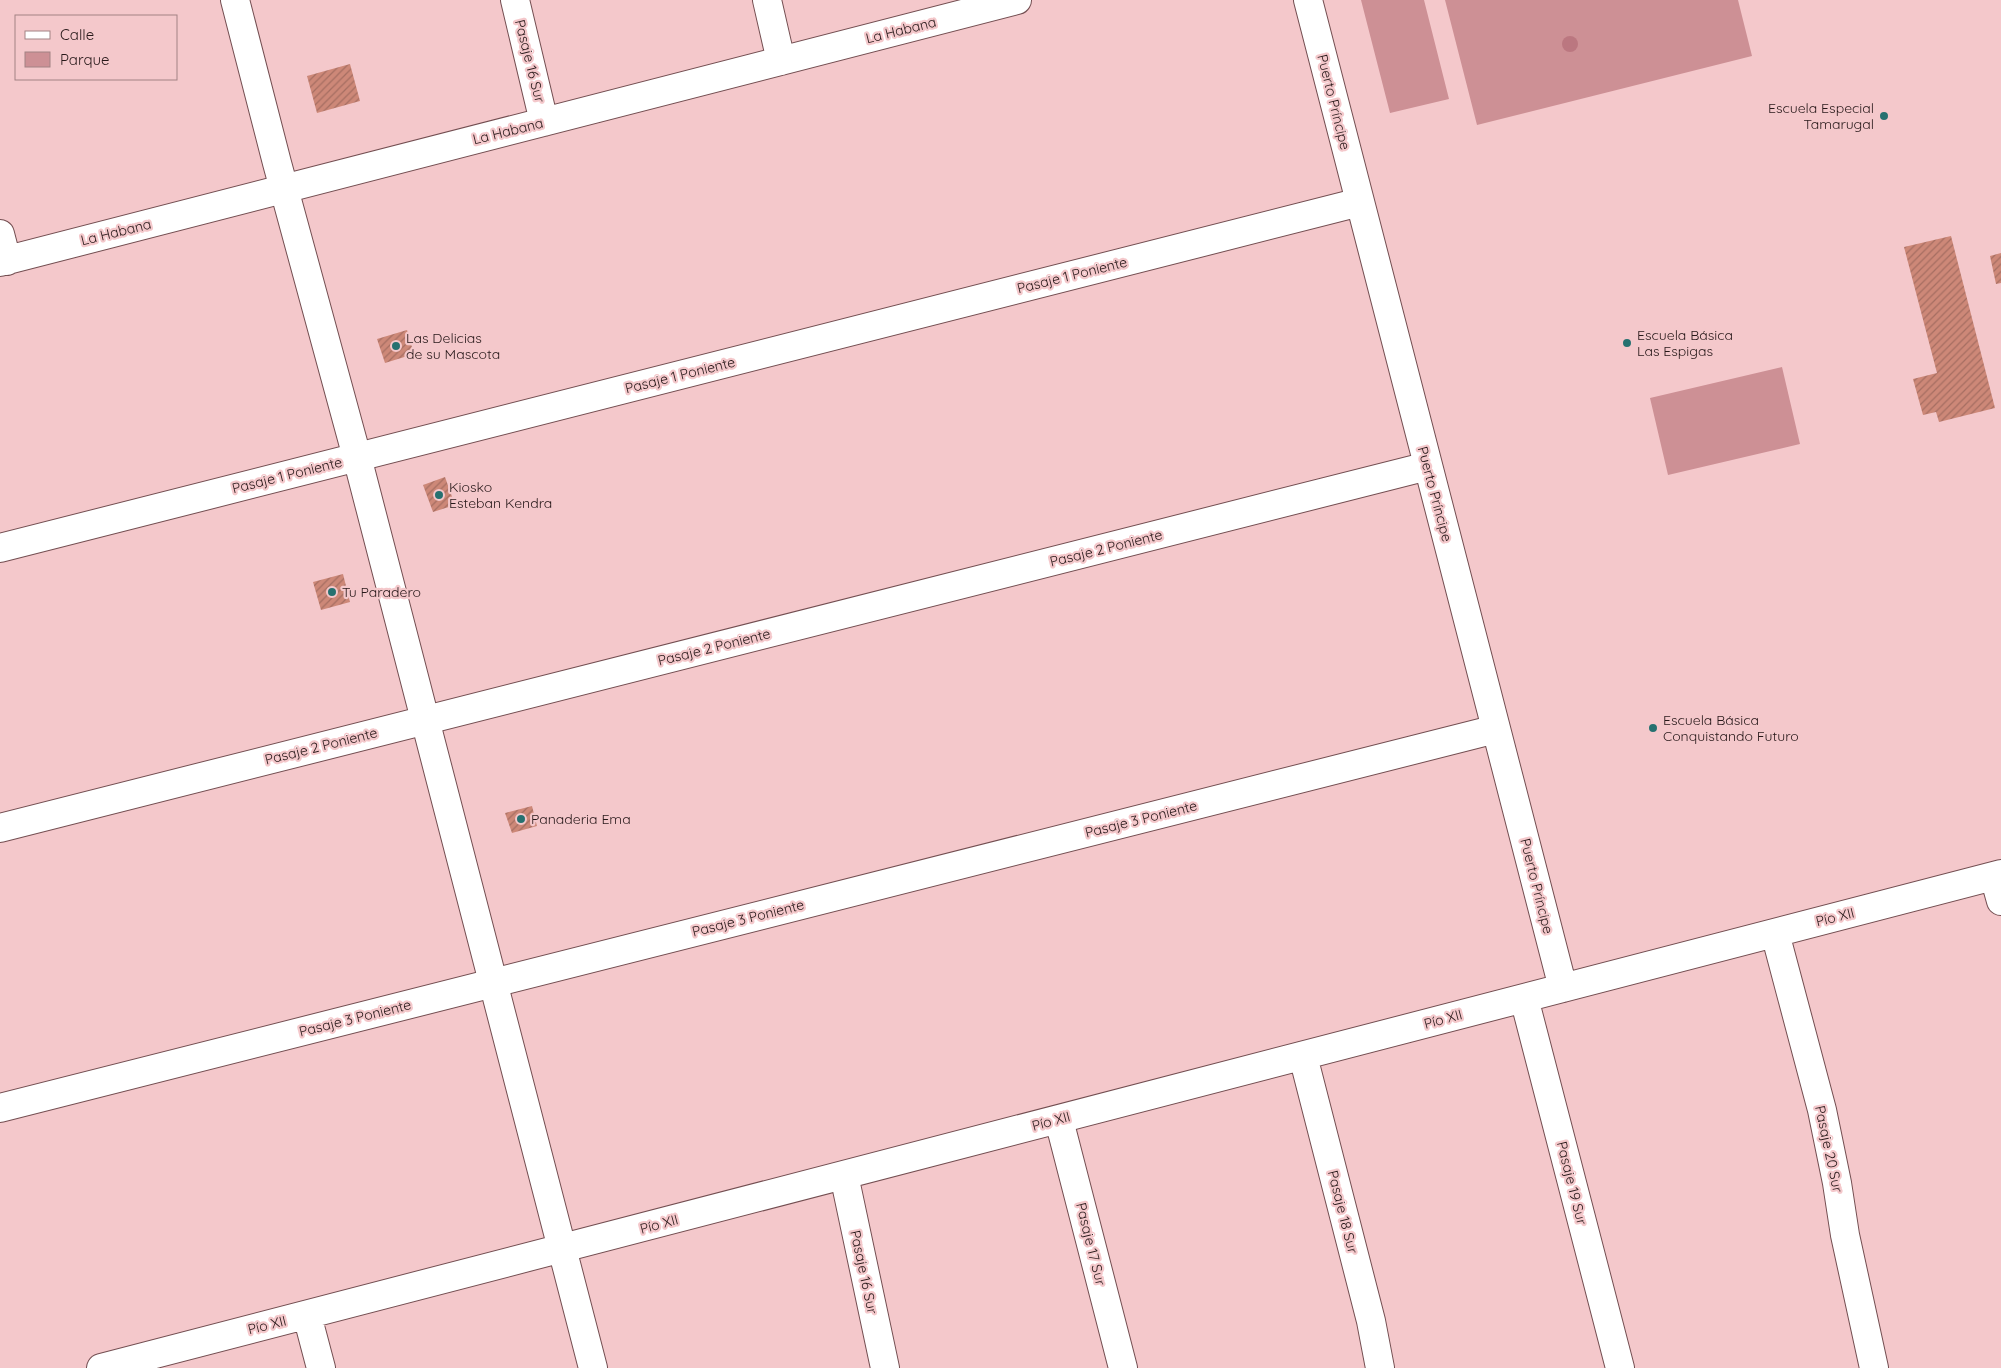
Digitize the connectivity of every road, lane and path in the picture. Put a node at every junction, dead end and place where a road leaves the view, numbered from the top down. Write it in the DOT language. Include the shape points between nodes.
graph roads {
  1 [pos="235,0"];
  2 [pos="515,0"];
  3 [pos="767,0"];
  4 [pos="1308,0"];
  5 [pos="1011,1"];
  6 [pos="781,61"];
  7 [pos="544,122"];
  8 [pos="284,188"];
  9 [pos="1360,202"];
  10 [pos="0,234"];
  11 [pos="3,261"];
  12 [pos="357,457"];
  13 [pos="1428,466"];
  14 [pos="0,548"];
  15 [pos="425,720"];
  16 [pos="1496,729"];
  17 [pos="0,828"];
  18 [pos="1999,884"];
  19 [pos="1774,933"];
  20 [pos="493,983"];
  21 [pos="1563,988"];
  22 [pos="1524,998"];
  23 [pos="1303,1056"];
  24 [pos="0,1108"];
  25 [pos="1059,1120"];
  26 [pos="844,1176"];
  27 [pos="562,1249"];
  28 [pos="307,1315"];
  29 [pos="101,1368"];
  30 [pos="321,1368"];
  31 [pos="593,1368"];
  32 [pos="885,1368"];
  33 [pos="1123,1368"];
  34 [pos="1380,1368"];
  35 [pos="1620,1368"];
  36 [pos="1874,1368"];
  1 -- 8 [label="street"];
  2 -- 7 [label="street, Pasaje 16 Sur"];
  3 -- 6 [label="street"];
  4 -- 9 [label="street, Puerto Príncipe"];
  5 -- 6 [label="street, La Habana"];
  6 -- 7 [label="street, La Habana"];
  7 -- 8 [label="street, La Habana"];
  8 -- 11 [label="street, La Habana"];
  8 -- 12 [label="street"];
  9 -- 12 [label="street, Pasaje 1 Poniente"];
  9 -- 13 [label="street, Puerto Príncipe"];
  10 -- 11 [label="street"];
  12 -- 14 [label="street, Pasaje 1 Poniente"];
  12 -- 15 [label="street"];
  13 -- 15 [label="street, Pasaje 2 Poniente"];
  13 -- 16 [label="street, Puerto Príncipe"];
  15 -- 17 [label="street, Pasaje 2 Poniente"];
  15 -- 20 [label="street"];
  16 -- 20 [label="street, Pasaje 3 Poniente"];
  16 -- 21 [label="street, Puerto Príncipe"];
  18 -- 19 [label="street, Pío XII"];
  19 -- 21 [label="street, Pío XII"];
  19 -- 36 [label="street, Pasaje 20 Sur" via="1822,1110"];
  20 -- 24 [label="street, Pasaje 3 Poniente"];
  20 -- 27 [label="street"];
  21 -- 22 [label="street, Pío XII"];
  22 -- 23 [label="street, Pío XII"];
  22 -- 35 [label="street, Pasaje 19 Sur"];
  23 -- 25 [label="street, Pío XII"];
  23 -- 34 [label="street, Pasaje 18 Sur" via="1372,1320"];
  25 -- 26 [label="street, Pío XII"];
  25 -- 33 [label="street, Pasaje 17 Sur"];
  26 -- 27 [label="street, Pío XII"];
  26 -- 32 [label="street, Pasaje 16 Sur"];
  27 -- 28 [label="street, Pío XII"];
  27 -- 31 [label="street"];
  28 -- 29 [label="street, Pío XII"];
  28 -- 30 [label="street"];
}
